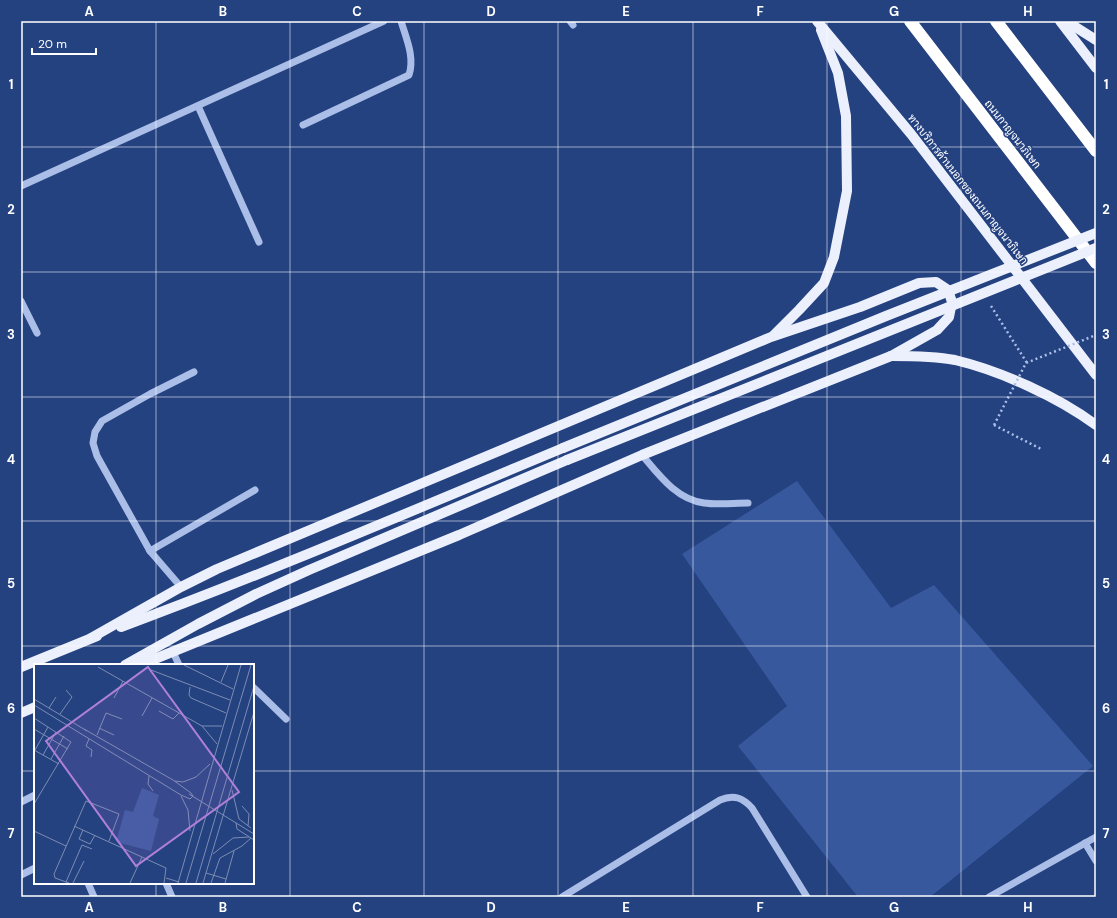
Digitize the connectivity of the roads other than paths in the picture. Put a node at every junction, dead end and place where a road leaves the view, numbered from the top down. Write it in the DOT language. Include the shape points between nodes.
graph roads {
  1 [pos="384,21"];
  2 [pos="401,21"];
  3 [pos="817,21"];
  4 [pos="910,21"];
  5 [pos="996,21"];
  6 [pos="1060,21"];
  7 [pos="1066,21"];
  8 [pos="1096,40"];
  9 [pos="1096,68"];
  10 [pos="198,106"];
  11 [pos="303,125"];
  12 [pos="1096,151"];
  13 [pos="21,186"];
  14 [pos="1096,233"];
  15 [pos="259,242"];
  16 [pos="1096,248"];
  17 [pos="1096,262"];
  18 [pos="21,302"];
  19 [pos="37,333"];
  20 [pos="771,337"];
  21 [pos="891,356"];
  22 [pos="194,372"];
  23 [pos="1096,375"];
  24 [pos="1096,425"];
  25 [pos="642,455"];
  26 [pos="255,490"];
  27 [pos="748,503"];
  28 [pos="150,551"];
  29 [pos="181,587"];
  30 [pos="92,638"];
  31 [pos="173,652"];
  32 [pos="127,664"];
  33 [pos="143,664"];
  34 [pos="179,664"];
  35 [pos="21,667"];
  36 [pos="254,688"];
  37 [pos="34,707"];
  38 [pos="21,713"];
  39 [pos="286,719"];
  40 [pos="34,796"];
  41 [pos="21,802"];
  42 [pos="1096,837"];
  43 [pos="1085,843"];
  44 [pos="1096,861"];
  45 [pos="34,868"];
  46 [pos="21,875"];
  47 [pos="88,884"];
  48 [pos="166,884"];
  49 [pos="94,897"];
  50 [pos="172,897"];
  51 [pos="562,897"];
  52 [pos="807,897"];
  53 [pos="989,897"];
  1 -- 10 [label="street"];
  2 -- 11 [label="street" via="410,53 410,75"];
  3 -- 20 [label="main road" via="838,73 846,116 847,191 834,257 824,284"];
  3 -- 23 [label="main road, ทางบริการด้านนอกของถนนกาญจนาภิเษก" via="911,134"];
  4 -- 17 [label="highway, ถนนกาญจนาภิเษก"];
  5 -- 12 [label="highway"];
  6 -- 9 [label="main road"];
  7 -- 8 [label="main road"];
  10 -- 13 [label="street"];
  10 -- 15 [label="street"];
  14 -- 30 [label="main road, bridge" via="886,316 200,597"];
  16 -- 32 [label="main road, bridge" via="567,460 309,570 256,594"];
  18 -- 19 [label="street"];
  20 -- 21 [label="main road" via="860,307 919,282 936,282 948,290 952,302 949,317 937,330"];
  20 -- 29 [label="main road" via="217,569"];
  21 -- 24 [label="main road" via="955,360 1004,376 1040,392"];
  21 -- 25 [label="main road"];
  22 -- 28 [label="street" via="102,421 92,443"];
  25 -- 27 [label="street" via="670,487 685,497 704,503"];
  25 -- 31 [label="main road" via="459,535"];
  26 -- 28 [label="street"];
  28 -- 29 [label="street"];
  29 -- 30 [label="main road"];
  30 -- 35 [label="main road"];
  31 -- 33 [label="main road"];
  31 -- 34 [label="street"];
  36 -- 39 [label="street"];
  37 -- 38 [label="main road"];
  40 -- 41 [label="street"];
  42 -- 43 [label="street"];
  43 -- 44 [label="street"];
  43 -- 53 [label="street"];
  45 -- 46 [label="street"];
  47 -- 49 [label="street"];
  48 -- 50 [label="street"];
  51 -- 52 [label="street" via="720,800 734,796 743,799 752,808"];
}
